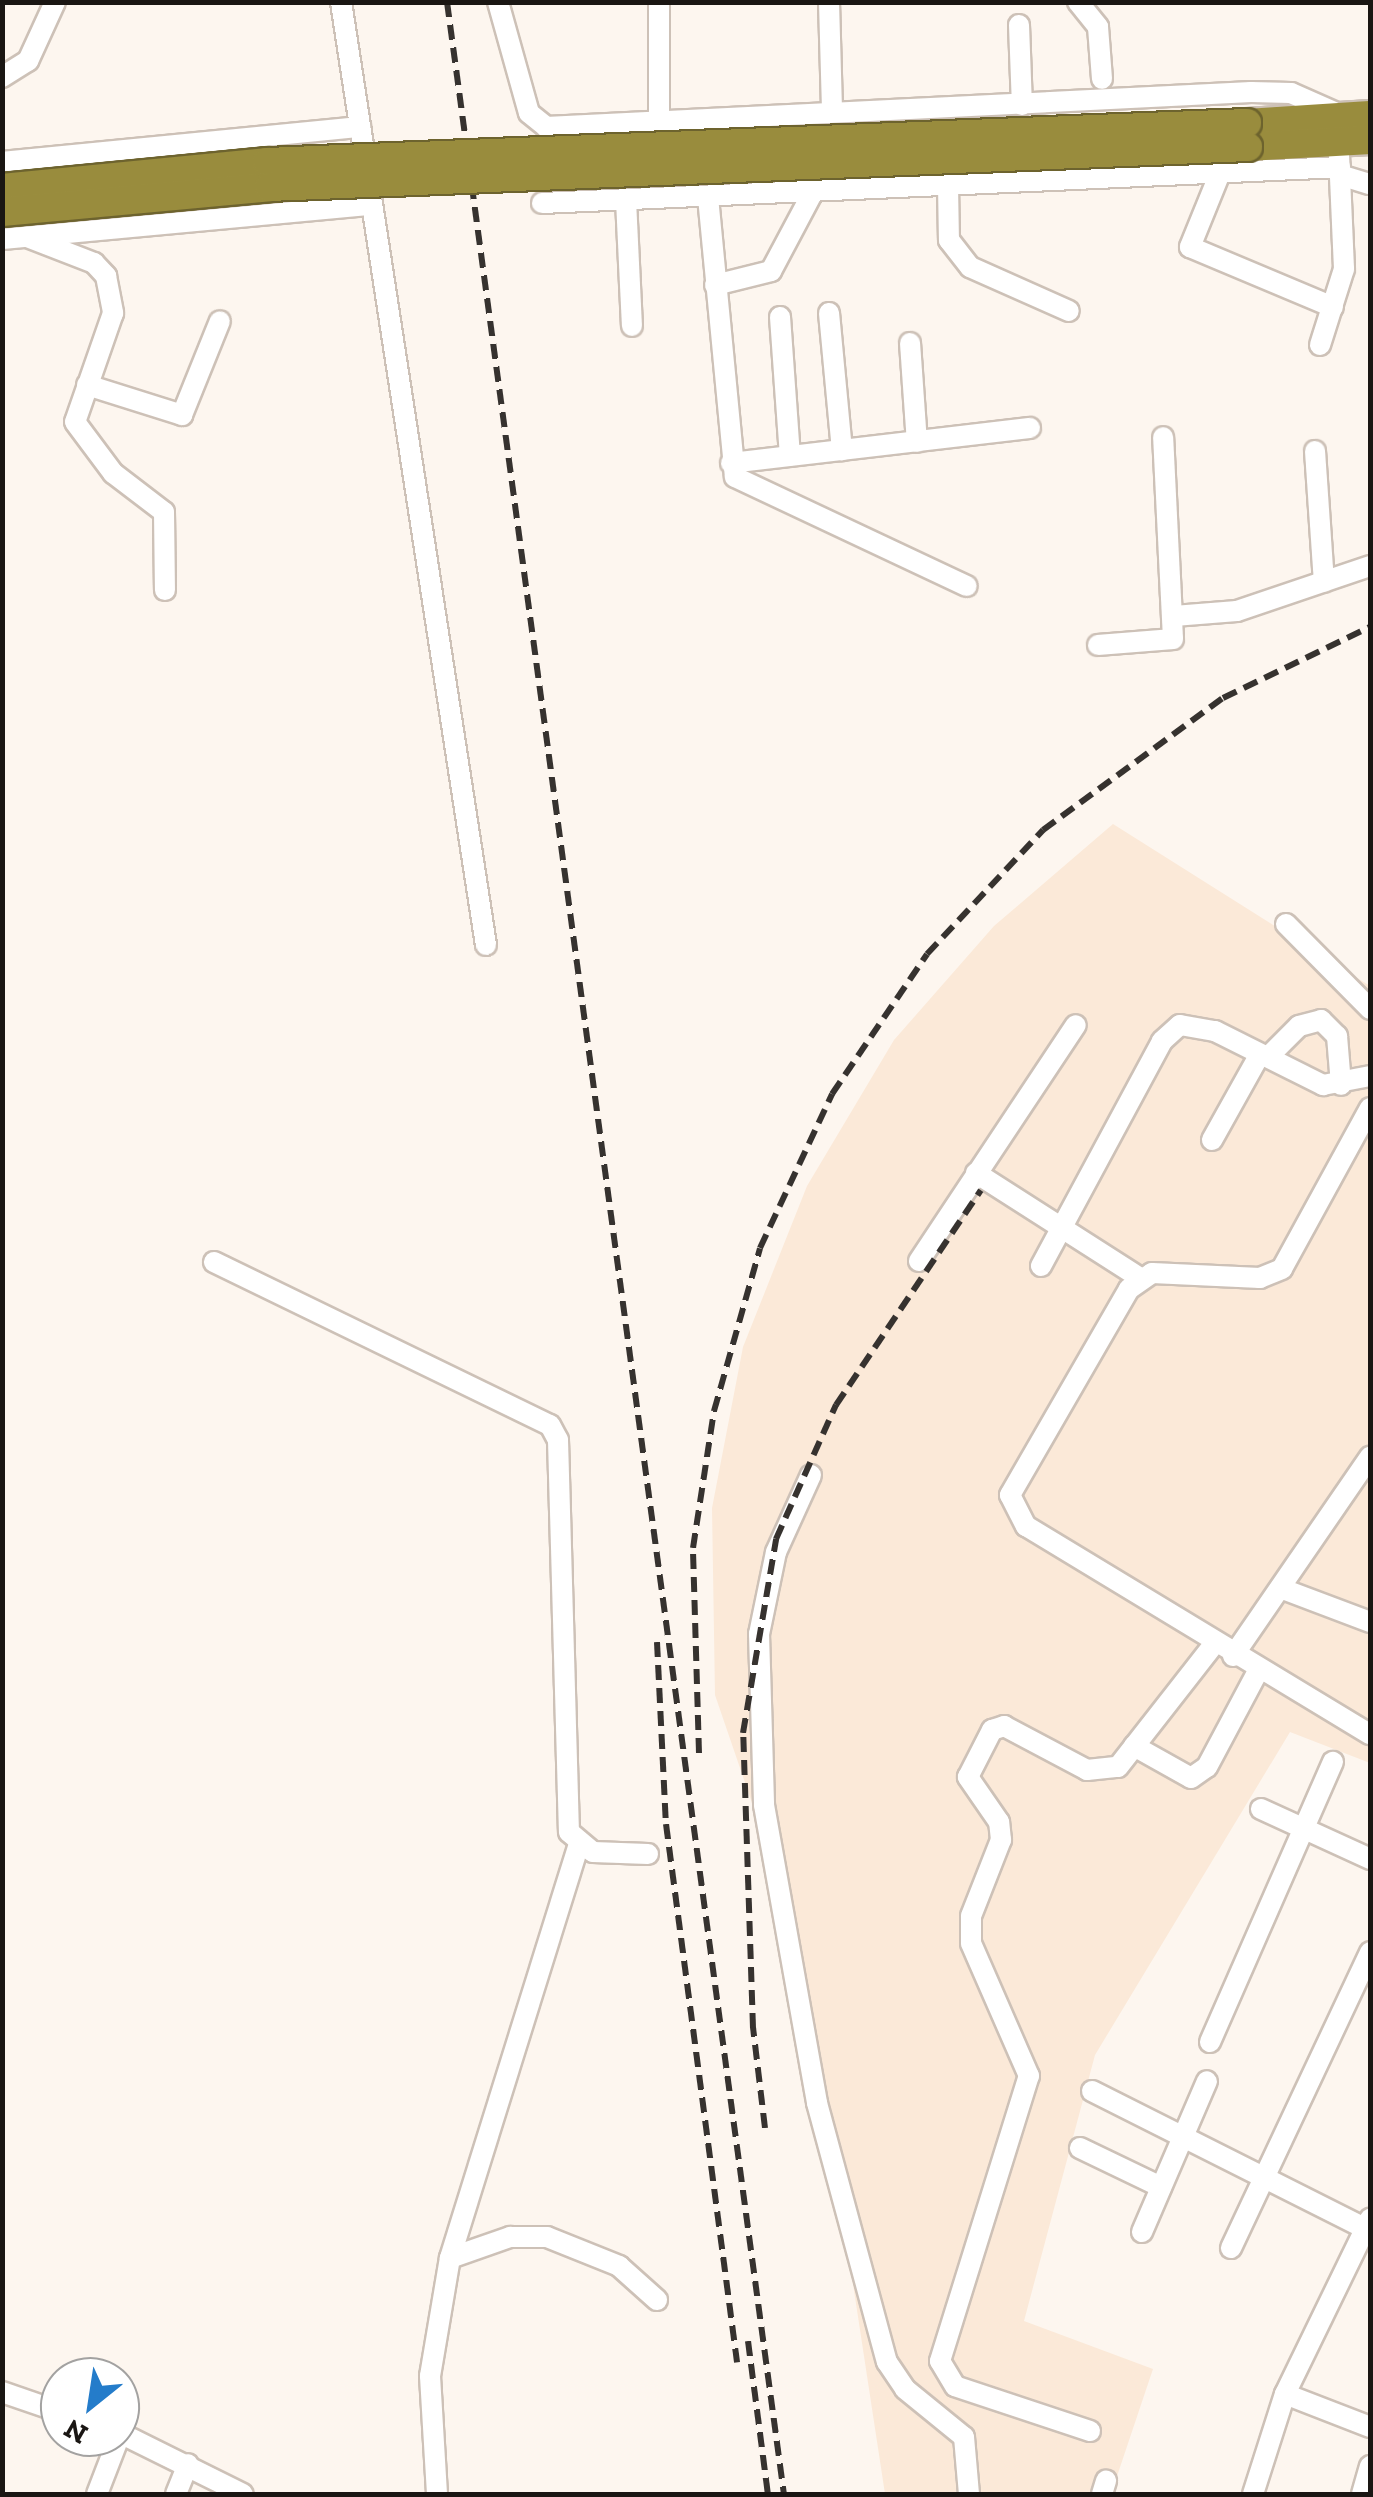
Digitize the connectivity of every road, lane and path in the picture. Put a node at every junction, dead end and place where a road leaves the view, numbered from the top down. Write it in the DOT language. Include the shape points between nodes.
graph roads {
  1 [pos="55,2"];
  2 [pos="341,2"];
  3 [pos="498,2"];
  4 [pos="659,2"];
  5 [pos="829,2"];
  6 [pos="1078,2"];
  7 [pos="1019,26"];
  8 [pos="2,77"];
  9 [pos="1102,79"];
  10 [pos="1022,106"];
  11 [pos="832,112"];
  12 [pos="658,122"];
  13 [pos="360,126"];
  14 [pos="1248,135"];
  15 [pos="1345,139"];
  16 [pos="1370,140"];
  17 [pos="2,162"];
  18 [pos="1220,172"];
  19 [pos="1370,184"];
  20 [pos="948,185"];
  21 [pos="2,188"];
  22 [pos="813,192"];
  23 [pos="708,196"];
  24 [pos="626,200"];
  25 [pos="542,203"];
  26 [pos="371,204"];
  27 [pos="2,212"];
  28 [pos="28,236"];
  29 [pos="2,239"];
  30 [pos="715,285"];
  31 [pos="1334,307"];
  32 [pos="1069,312"];
  33 [pos="829,313"];
  34 [pos="780,317"];
  35 [pos="220,321"];
  36 [pos="632,326"];
  37 [pos="910,343"];
  38 [pos="1320,345"];
  39 [pos="87,384"];
  40 [pos="1030,428"];
  41 [pos="1163,437"];
  42 [pos="917,442"];
  43 [pos="842,450"];
  44 [pos="1314,452"];
  45 [pos="790,456"];
  46 [pos="730,463"];
  47 [pos="1370,566"];
  48 [pos="1324,582"];
  49 [pos="967,586"];
  50 [pos="165,590"];
  51 [pos="1174,616"];
  52 [pos="1098,645"];
  53 [pos="1286,924"];
  54 [pos="486,945"];
  55 [pos="1370,1009"];
  56 [pos="1076,1025"];
  57 [pos="1264,1056"];
  58 [pos="1370,1076"];
  59 [pos="1341,1085"];
  60 [pos="1370,1108"];
  61 [pos="1212,1140"];
  62 [pos="976,1174"];
  63 [pos="1063,1231"];
  64 [pos="919,1260"];
  65 [pos="214,1262"];
  66 [pos="1041,1266"];
  67 [pos="1140,1278"];
  68 [pos="1370,1457"];
  69 [pos="812,1475"];
  70 [pos="1280,1588"];
  71 [pos="1370,1622"];
  72 [pos="1214,1644"];
  73 [pos="1233,1656"];
  74 [pos="1258,1671"];
  75 [pos="1370,1734"];
  76 [pos="1134,1746"];
  77 [pos="1333,1762"];
  78 [pos="1261,1809"];
  79 [pos="1305,1829"];
  80 [pos="578,1846"];
  81 [pos="648,1854"];
  82 [pos="1370,1859"];
  83 [pos="1370,1952"];
  84 [pos="1210,2042"];
  85 [pos="1208,2081"];
  86 [pos="1092,2091"];
  87 [pos="1182,2136"];
  88 [pos="1080,2148"];
  89 [pos="1268,2180"];
  90 [pos="1161,2187"];
  91 [pos="1369,2226"];
  92 [pos="1142,2232"];
  93 [pos="1230,2248"];
  94 [pos="450,2258"];
  95 [pos="656,2300"];
  96 [pos="2,2392"];
  97 [pos="1285,2394"];
  98 [pos="40,2405"];
  99 [pos="1370,2426"];
  100 [pos="1090,2431"];
  101 [pos="140,2443"];
  102 [pos="111,2457"];
  103 [pos="188,2464"];
  104 [pos="1370,2466"];
  105 [pos="97,2494"];
  106 [pos="176,2494"];
  107 [pos="243,2494"];
  108 [pos="437,2494"];
  109 [pos="968,2494"];
  110 [pos="1253,2494"];
  111 [pos="1362,2494"];
  1 -- 8 [label="street" via="28,61"];
  2 -- 13 [label="street"];
  3 -- 12 [label="street" via="536,123"];
  4 -- 12 [label="street"];
  5 -- 11 [label="street"];
  6 -- 9 [label="street" via="1098,27"];
  7 -- 10 [label="street"];
  10 -- 11 [label="street"];
  10 -- 15 [label="street" via="1291,93"];
  11 -- 12 [label="street"];
  13 -- 17 [label="street"];
  13 -- 26 [label="street"];
  14 -- 15 [label="highway"];
  14 -- 21 [label="highway, bridge" via="305,160"];
  14 -- 27 [label="highway, bridge" via="288,186"];
  15 -- 16 [label="highway"];
  15 -- 18 [label="street"];
  15 -- 19 [label="street"];
  15 -- 31 [label="street" via="1346,249"];
  18 -- 20 [label="street"];
  18 -- 31 [label="street" via="1190,247"];
  20 -- 22 [label="street"];
  20 -- 32 [label="street" via="949,240 970,267"];
  22 -- 23 [label="street"];
  22 -- 30 [label="street" via="772,270"];
  23 -- 24 [label="street"];
  23 -- 30 [label="street"];
  24 -- 25 [label="street"];
  24 -- 36 [label="street"];
  26 -- 28 [label="street"];
  26 -- 54 [label="street"];
  28 -- 29 [label="street"];
  28 -- 39 [label="street" via="94,263 106,276 113,313"];
  30 -- 46 [label="street"];
  31 -- 38 [label="street"];
  33 -- 43 [label="street"];
  34 -- 45 [label="street"];
  35 -- 39 [label="street" via="182,415"];
  37 -- 42 [label="street"];
  39 -- 50 [label="street" via="78,432 98,445 113,473 164,512"];
  40 -- 42 [label="street"];
  41 -- 51 [label="street"];
  42 -- 43 [label="street"];
  43 -- 45 [label="street"];
  44 -- 48 [label="street"];
  45 -- 46 [label="street"];
  46 -- 49 [label="street" via="744,486"];
  47 -- 48 [label="street"];
  48 -- 51 [label="street" via="1237,611"];
  51 -- 52 [label="street" via="1169,642"];
  53 -- 55 [label="street"];
  56 -- 62 [label="street"];
  57 -- 59 [label="street" via="1322,1085"];
  57 -- 59 [label="street" via="1299,1026 1320,1020 1337,1036"];
  57 -- 61 [label="street"];
  57 -- 63 [label="street" via="1215,1031 1180,1025 1162,1042"];
  58 -- 59 [label="street"];
  60 -- 67 [label="street" via="1282,1269 1260,1278 1170,1272"];
  62 -- 63 [label="street"];
  62 -- 64 [label="street"];
  63 -- 66 [label="street"];
  63 -- 67 [label="street"];
  65 -- 80 [label="street" via="550,1425 566,1652 564,1772"];
  67 -- 72 [label="street" via="1016,1481 1013,1511"];
  68 -- 70 [label="street"];
  69 -- 109 [label="street" via="776,1552 759,1634 764,1805 817,2104 886,2362 905,2389 964,2437"];
  70 -- 71 [label="street"];
  70 -- 73 [label="street"];
  72 -- 73 [label="street"];
  72 -- 76 [label="street"];
  73 -- 74 [label="street"];
  74 -- 75 [label="street"];
  74 -- 76 [label="street" via="1207,1767 1191,1778"];
  76 -- 100 [label="street" via="1104,1774 1004,1726 992,1730 968,1777 999,1822 1001,1840 971,1916 971,1943 1029,2076 940,2361 955,2386"];
  77 -- 79 [label="street"];
  78 -- 79 [label="street"];
  79 -- 82 [label="street"];
  79 -- 84 [label="street"];
  80 -- 81 [label="street"];
  80 -- 94 [label="street"];
  83 -- 89 [label="street"];
  85 -- 87 [label="street"];
  86 -- 87 [label="street"];
  87 -- 89 [label="street"];
  87 -- 90 [label="street"];
  88 -- 90 [label="street"];
  89 -- 91 [label="street"];
  89 -- 93 [label="street"];
  90 -- 92 [label="street"];
  91 -- 97 [label="street"];
  94 -- 95 [label="street" via="510,2237 547,2238 620,2266"];
  94 -- 108 [label="street" via="430,2376"];
  96 -- 98 [label="street"];
  97 -- 99 [label="street"];
  97 -- 110 [label="street"];
  101 -- 103 [label="street"];
  102 -- 105 [label="street"];
  103 -- 106 [label="street"];
  103 -- 107 [label="street"];
  104 -- 111 [label="street"];
}
